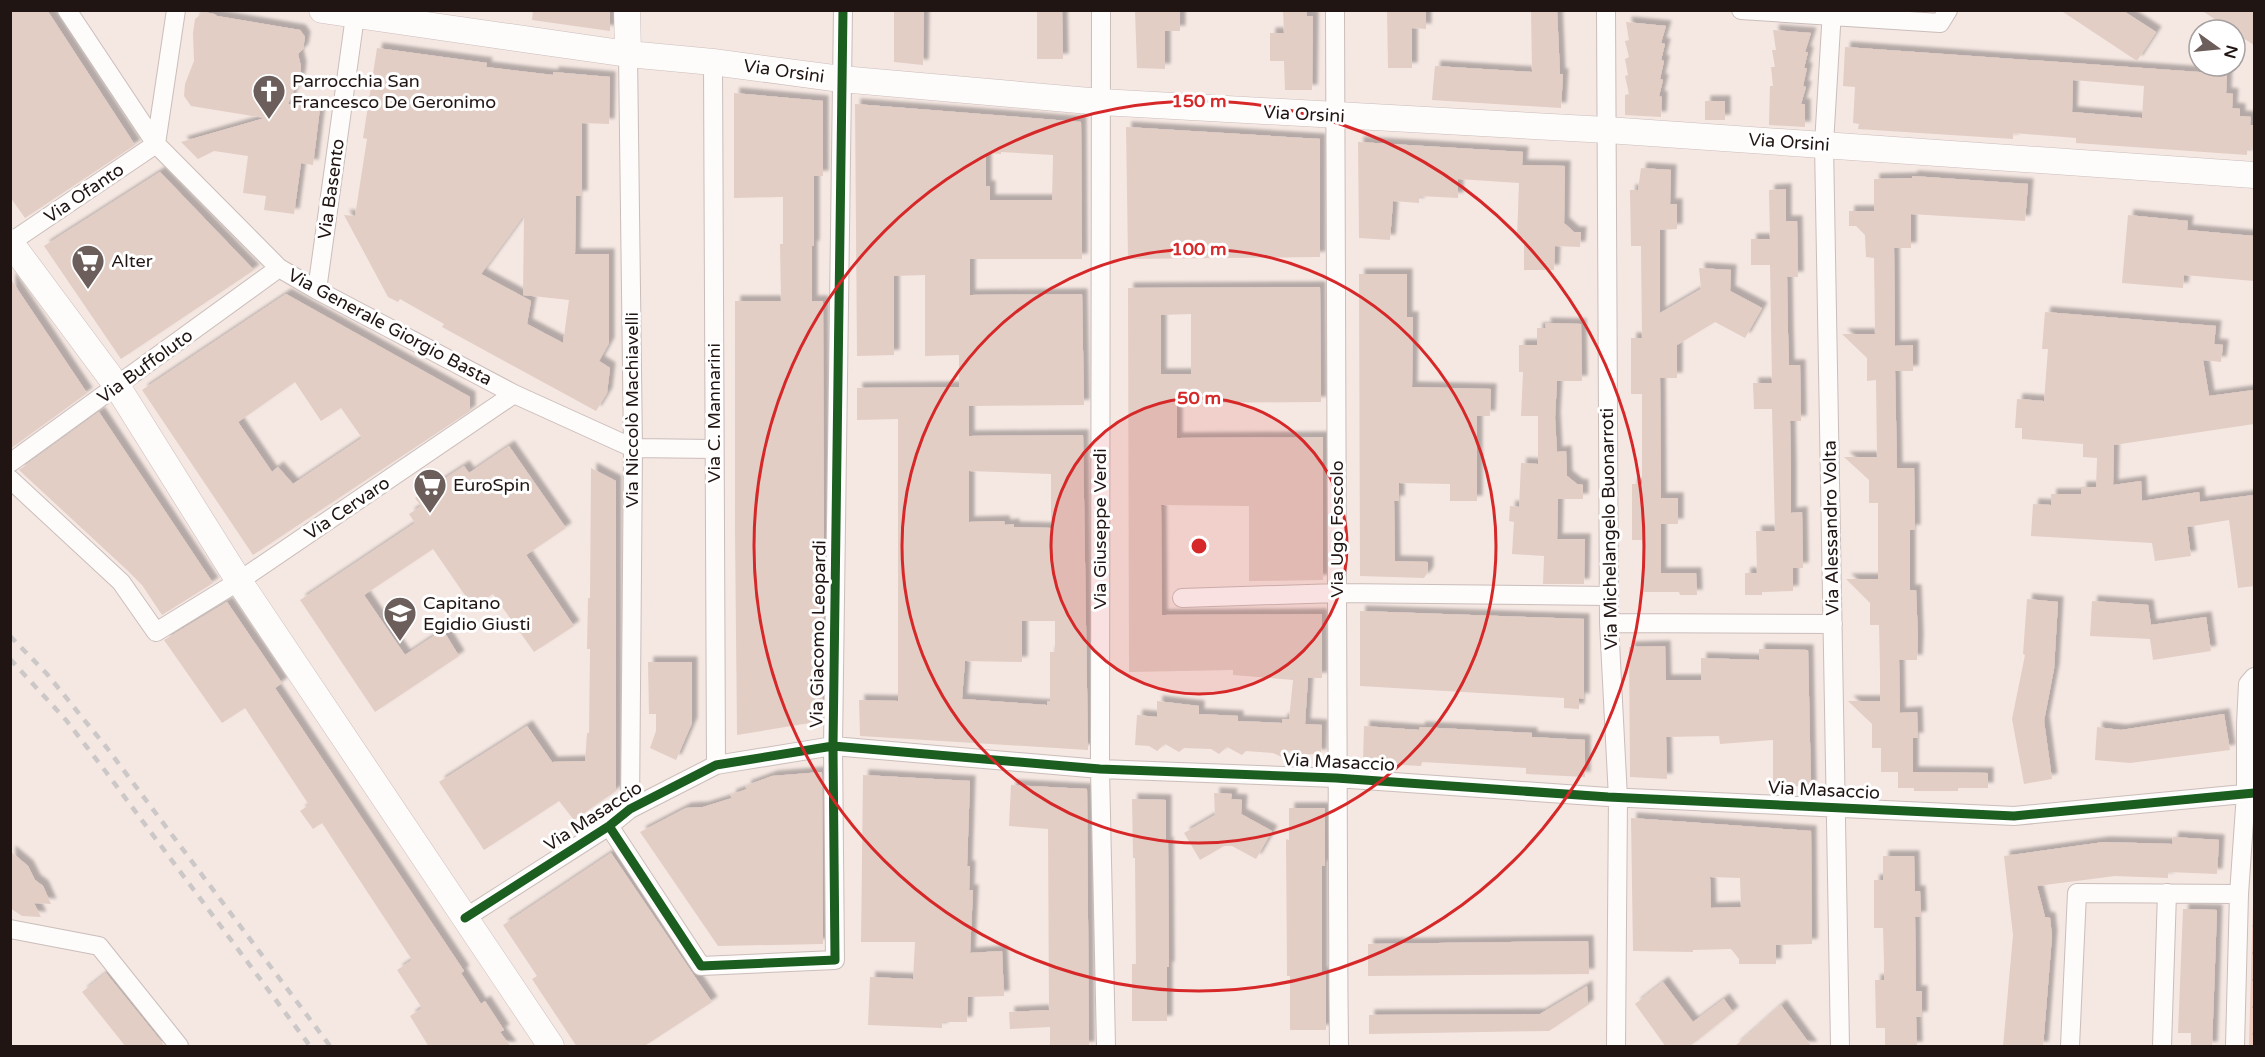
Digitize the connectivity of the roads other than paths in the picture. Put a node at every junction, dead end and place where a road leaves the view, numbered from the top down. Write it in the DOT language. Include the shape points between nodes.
graph roads {
  1 [pos="67,10"];
  2 [pos="176,10"];
  3 [pos="322,10"];
  4 [pos="627,10"];
  5 [pos="843,10"];
  6 [pos="1101,10"];
  7 [pos="1335,10"];
  8 [pos="1606,10"];
  9 [pos="1741,10"];
  10 [pos="1948,10"];
  11 [pos="1832,13"];
  12 [pos="356,16"];
  13 [pos="628,54"];
  14 [pos="713,62"];
  15 [pos="841,79"];
  16 [pos="1101,102"];
  17 [pos="1336,115"];
  18 [pos="1606,130"];
  19 [pos="156,144"];
  20 [pos="1824,144"];
  21 [pos="2252,176"];
  22 [pos="11,242"];
  23 [pos="279,268"];
  24 [pos="317,290"];
  25 [pos="117,386"];
  26 [pos="514,394"];
  27 [pos="633,448"];
  28 [pos="714,449"];
  29 [pos="10,464"];
  30 [pos="10,479"];
  31 [pos="239,582"];
  32 [pos="1338,593"];
  33 [pos="1609,596"];
  34 [pos="1182,598"];
  35 [pos="1609,623"];
  36 [pos="1833,624"];
  37 [pos="2254,677"];
  38 [pos="833,746"];
  39 [pos="716,765"];
  40 [pos="1100,769"];
  41 [pos="1336,778"];
  42 [pos="2250,793"];
  43 [pos="1618,798"];
  44 [pos="1836,807"];
  45 [pos="630,809"];
  46 [pos="609,826"];
  47 [pos="2167,893"];
  48 [pos="2239,894"];
  49 [pos="465,918"];
  50 [pos="10,929"];
  51 [pos="179,1047"];
  52 [pos="551,1047"];
  53 [pos="1106,1047"];
  54 [pos="1339,1047"];
  55 [pos="1616,1047"];
  56 [pos="1840,1047"];
  57 [pos="2070,1047"];
  58 [pos="2162,1047"];
  59 [pos="2235,1047"];
  1 -- 19 [label="street, Via Generale Giorgio Basta"];
  2 -- 19 [label="street"];
  3 -- 12 [label="main road, Via Orsini"];
  4 -- 13 [label="main road, Via Niccolò Machiavelli"];
  5 -- 15 [label="street, Via Giacomo Leopardi"];
  6 -- 16 [label="street, Via Giuseppe Verdi"];
  7 -- 17 [label="street, Via Ugo Foscolo"];
  8 -- 18 [label="street, Via Michelangelo Buonarroti"];
  9 -- 11 [label="street"];
  10 -- 11 [label="street" via="1940,23"];
  11 -- 20 [label="street, Via Alessandro Volta"];
  12 -- 13 [label="main road, Via Orsini"];
  12 -- 24 [label="street, Via Basento"];
  13 -- 14 [label="main road, Via Orsini"];
  13 -- 27 [label="street, Via Niccolò Machiavelli"];
  14 -- 15 [label="main road, Via Orsini"];
  14 -- 28 [label="street, Via C. Mannarini"];
  15 -- 16 [label="main road, Via Orsini"];
  15 -- 38 [label="street, Via Giacomo Leopardi"];
  16 -- 17 [label="main road, Via Orsini"];
  16 -- 40 [label="street, Via Giuseppe Verdi"];
  17 -- 18 [label="main road, Via Orsini"];
  17 -- 32 [label="street, Via Ugo Foscolo"];
  18 -- 20 [label="main road, Via Orsini"];
  18 -- 33 [label="street, Via Michelangelo Buonarroti"];
  19 -- 22 [label="street, Via Ofanto"];
  19 -- 23 [label="street, Via Generale Giorgio Basta"];
  20 -- 21 [label="main road, Via Orsini"];
  20 -- 36 [label="street, Via Alessandro Volta"];
  22 -- 25 [label="main road"];
  23 -- 24 [label="street, Via Generale Giorgio Basta"];
  23 -- 25 [label="street, Via Buffoluto"];
  24 -- 26 [label="street, Via Generale Giorgio Basta"];
  25 -- 29 [label="street, Via Buffoluto"];
  25 -- 31 [label="main road"];
  26 -- 27 [label="street, Via Generale Giorgio Basta"];
  26 -- 31 [label="street, Via Cervaro"];
  27 -- 28 [label="street, Via Generale Giorgio Basta"];
  27 -- 45 [label="street, Via Niccolò Machiavelli"];
  28 -- 39 [label="street, Via C. Mannarini"];
  30 -- 31 [label="street, Via Cervaro" via="122,582 156,632"];
  31 -- 49 [label="main road"];
  32 -- 33 [label="street"];
  32 -- 34 [label="street"];
  32 -- 41 [label="street, Via Ugo Foscolo"];
  33 -- 35 [label="street, Via Michelangelo Buonarroti"];
  35 -- 36 [label="street"];
  35 -- 43 [label="street, Via Michelangelo Buonarroti"];
  36 -- 44 [label="street, Via Alessandro Volta"];
  37 -- 42 [label="street" via="2248,684"];
  38 -- 39 [label="street, Via Masaccio"];
  38 -- 40 [label="street, Via Masaccio"];
  38 -- 46 [label="street, Via Giacomo Leopardi" via="835,960 700,966"];
  39 -- 45 [label="street, Via Masaccio"];
  40 -- 41 [label="street, Via Masaccio"];
  40 -- 53 [label="street, Via Giuseppe Verdi"];
  41 -- 43 [label="street, Via Masaccio"];
  41 -- 54 [label="street, Via Ugo Foscolo"];
  42 -- 44 [label="street, Via Masaccio" via="2014,816"];
  42 -- 48 [label="street"];
  43 -- 44 [label="street, Via Masaccio"];
  43 -- 55 [label="street, Via Michelangelo Buonarroti"];
  44 -- 56 [label="street, Via Alessandro Volta"];
  45 -- 46 [label="street, Via Masaccio"];
  46 -- 49 [label="street, Via Masaccio"];
  47 -- 48 [label="street"];
  47 -- 57 [label="street" via="2077,893"];
  47 -- 58 [label="street"];
  48 -- 59 [label="street"];
  49 -- 52 [label="main road"];
  50 -- 51 [label="street" via="99,946"];
}
